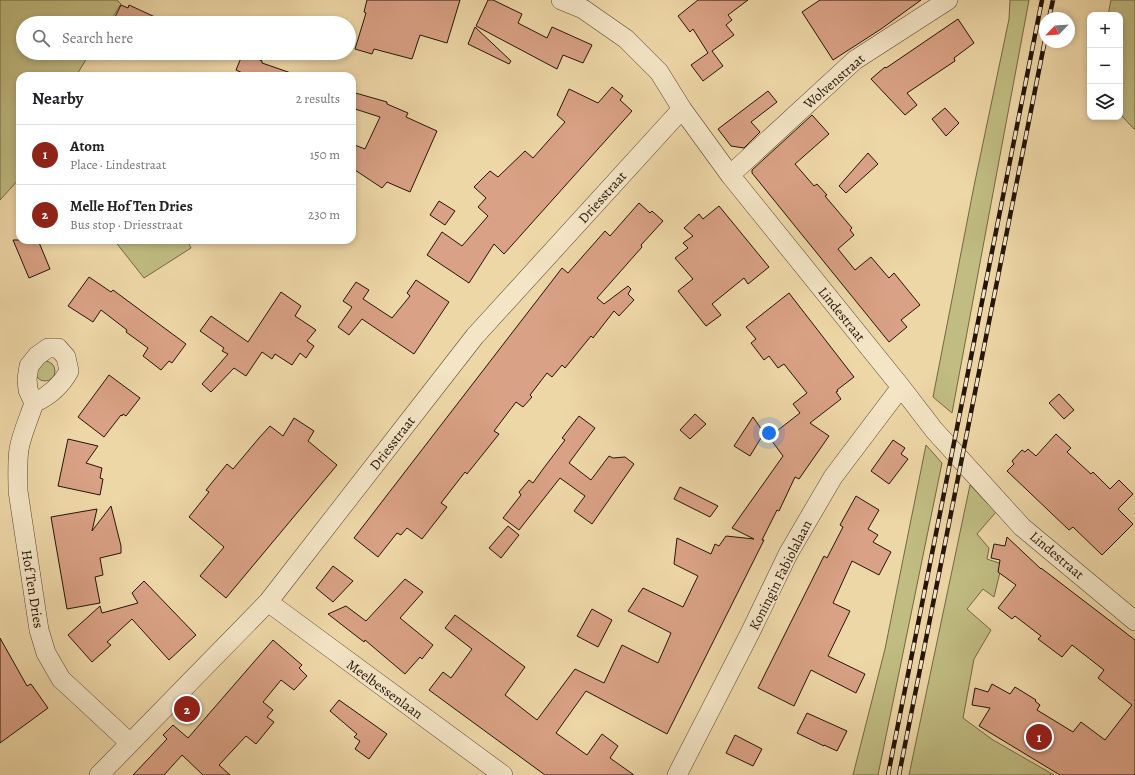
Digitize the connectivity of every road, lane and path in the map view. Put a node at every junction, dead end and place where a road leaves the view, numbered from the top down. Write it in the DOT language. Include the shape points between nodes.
graph roads {
  1 [pos="562,0"];
  2 [pos="948,0"];
  3 [pos="585,4"];
  4 [pos="682,109"];
  5 [pos="730,175"];
  6 [pos="901,387"];
  7 [pos="34,403"];
  8 [pos="268,602"];
  9 [pos="1135,621"];
  10 [pos="130,743"];
  11 [pos="99,775"];
  12 [pos="503,775"];
  13 [pos="677,775"];
  1 -- 3 [label="street, Lindestraat"];
  2 -- 5 [label="street, Wolvenstraat" via="855,60"];
  3 -- 4 [label="street, Lindestraat" via="659,72"];
  4 -- 5 [label="street, Lindestraat"];
  4 -- 8 [label="street, Driesstraat" via="475,336"];
  5 -- 6 [label="street, Lindestraat"];
  6 -- 9 [label="street, Lindestraat" via="938,435 1022,527"];
  6 -- 13 [label="street, Koningin Fabiolalaan" via="833,478 788,554"];
  7 -- 10 [label="street, Hof Ten Dries" via="19,451 18,491 39,630 46,653 61,679"];
  8 -- 10 [label="street, Driesstraat"];
  8 -- 12 [label="street, Meelbessenlaan"];
  10 -- 11 [label="street, Driesstraat"];
}
